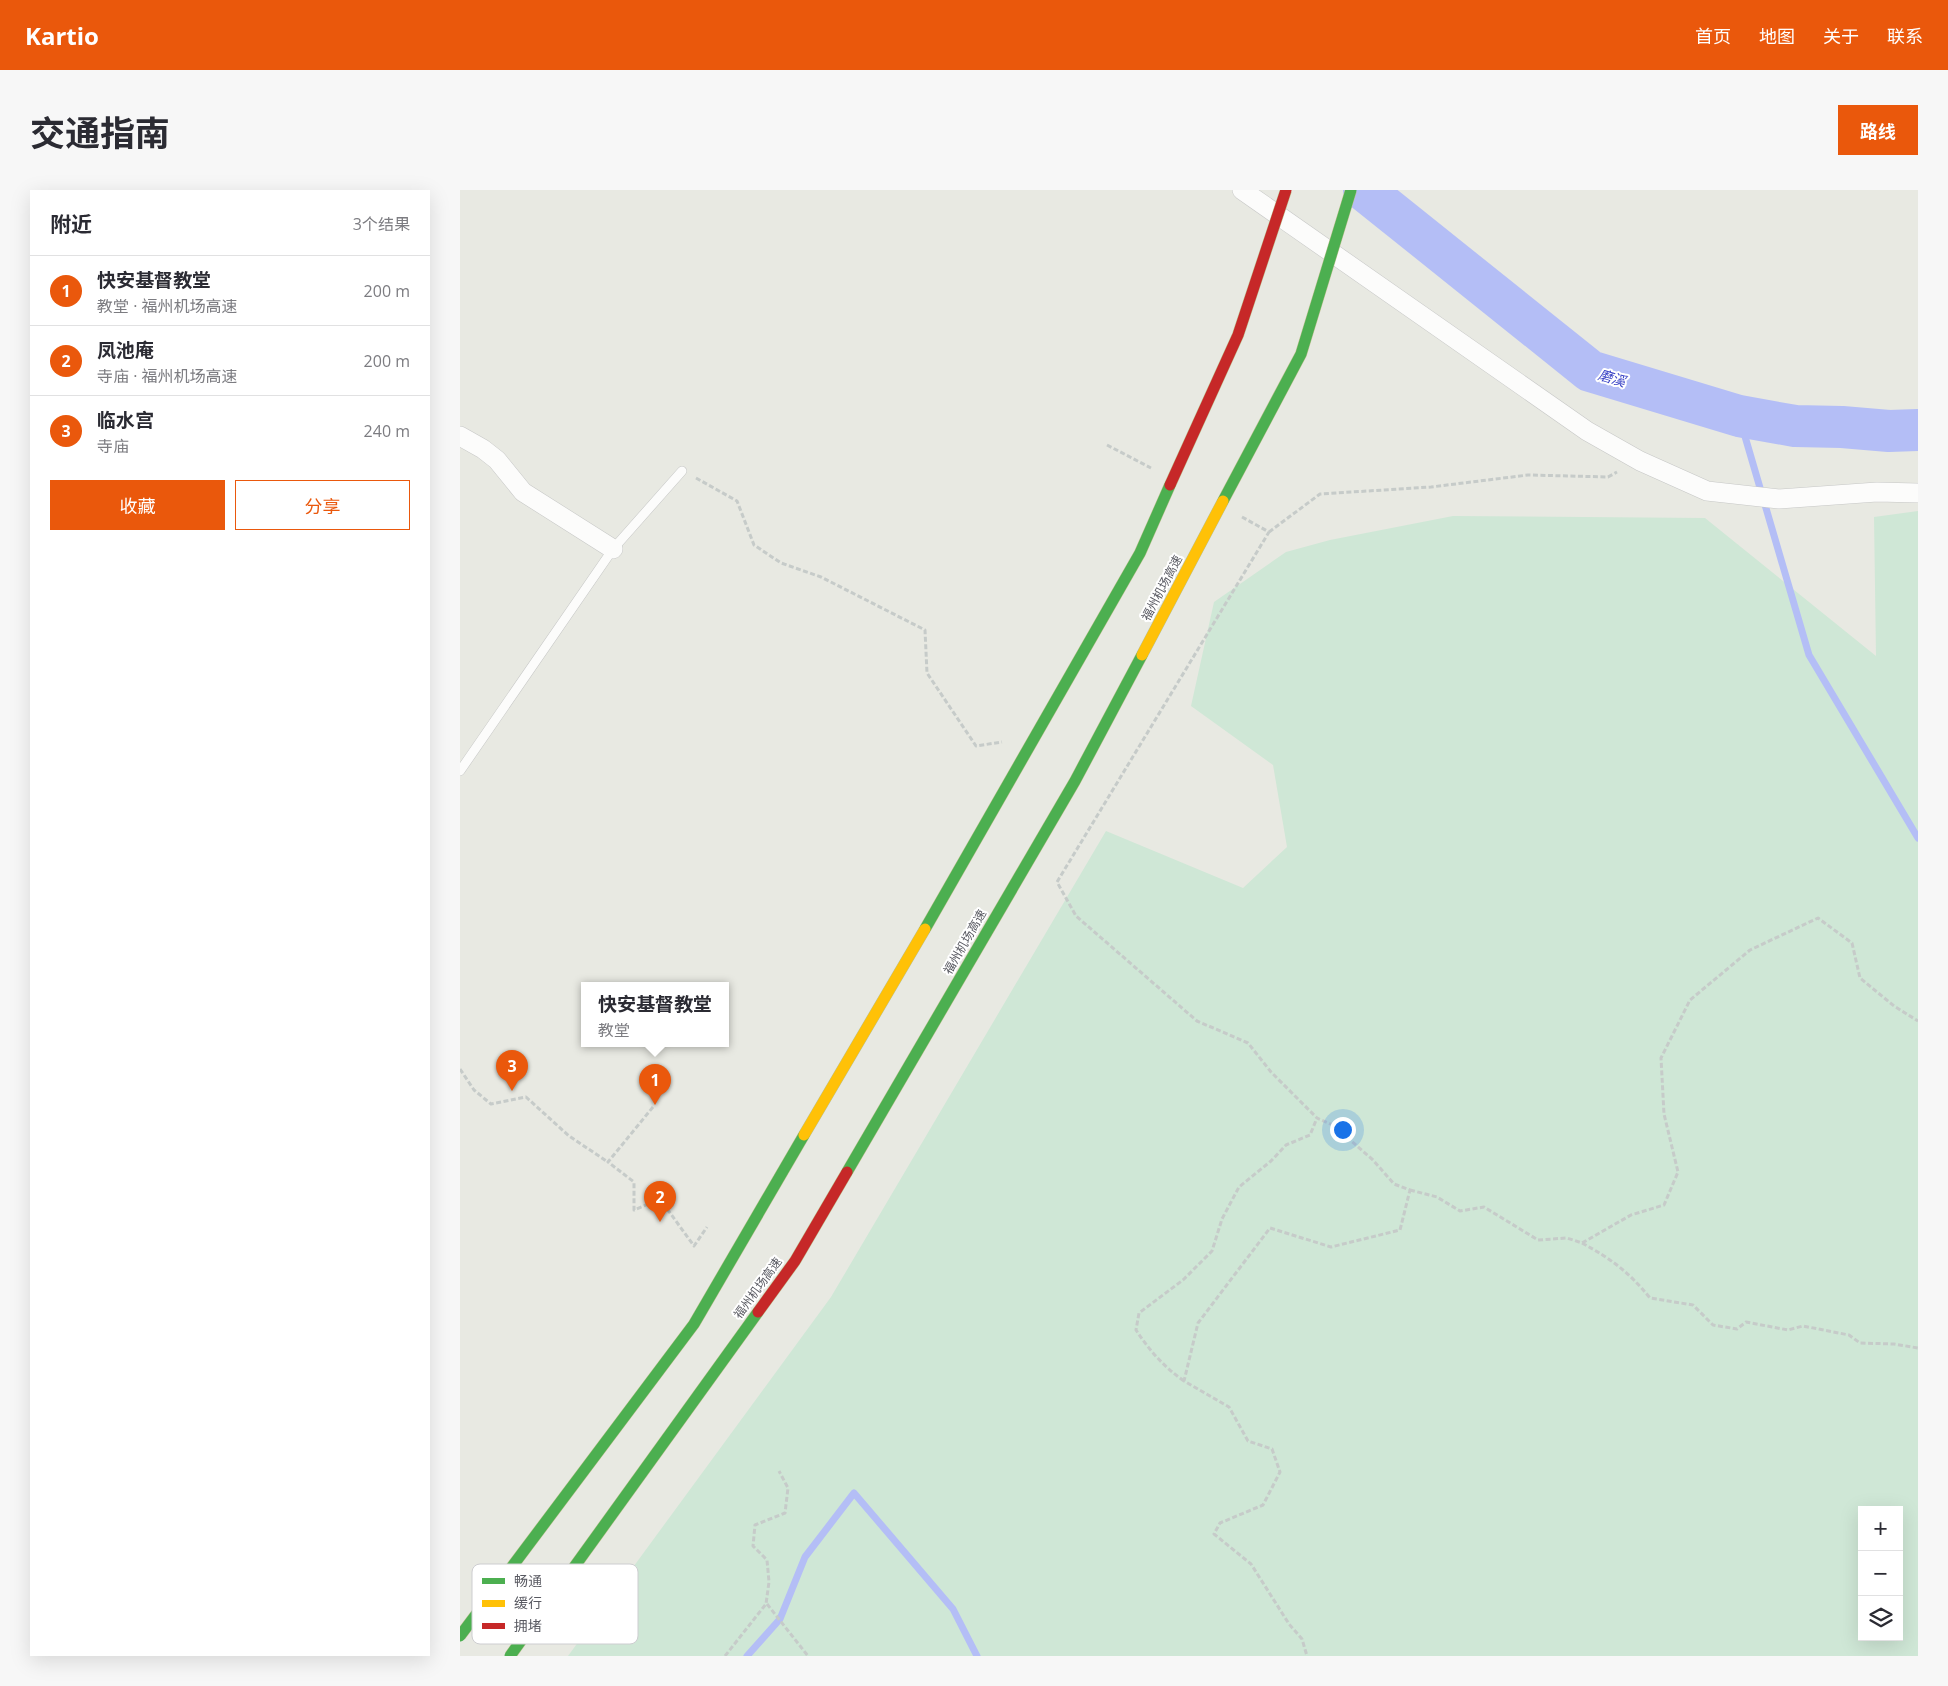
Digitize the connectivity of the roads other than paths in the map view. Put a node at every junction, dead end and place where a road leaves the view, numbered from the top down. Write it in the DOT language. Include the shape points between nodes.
graph roads {
  1 [pos="1242,190"];
  2 [pos="1286,190"];
  3 [pos="1351,190"];
  4 [pos="460,436"];
  5 [pos="682,471"];
  6 [pos="1918,493"];
  7 [pos="614,549"];
  8 [pos="460,771"];
  9 [pos="514,1564"];
  10 [pos="576,1564"];
  11 [pos="472,1620"];
  12 [pos="460,1636"];
  13 [pos="519,1644"];
  14 [pos="510,1656"];
  1 -- 6 [label="street" via="1579,425 1640,462 1707,491 1746,496 1779,499 1876,492"];
  2 -- 9 [label="highway, bridge" via="1238,335 1140,553 969,854 694,1324"];
  3 -- 10 [label="highway, 福州机场高速, bridge" via="1301,354 1075,781 795,1261"];
  4 -- 7 [label="street" via="496,460 523,492"];
  5 -- 7 [label="lane"];
  7 -- 8 [label="lane"];
  11 -- 12 [label="highway, bridge"];
  13 -- 14 [label="highway, 福州机场高速, bridge"];
}
